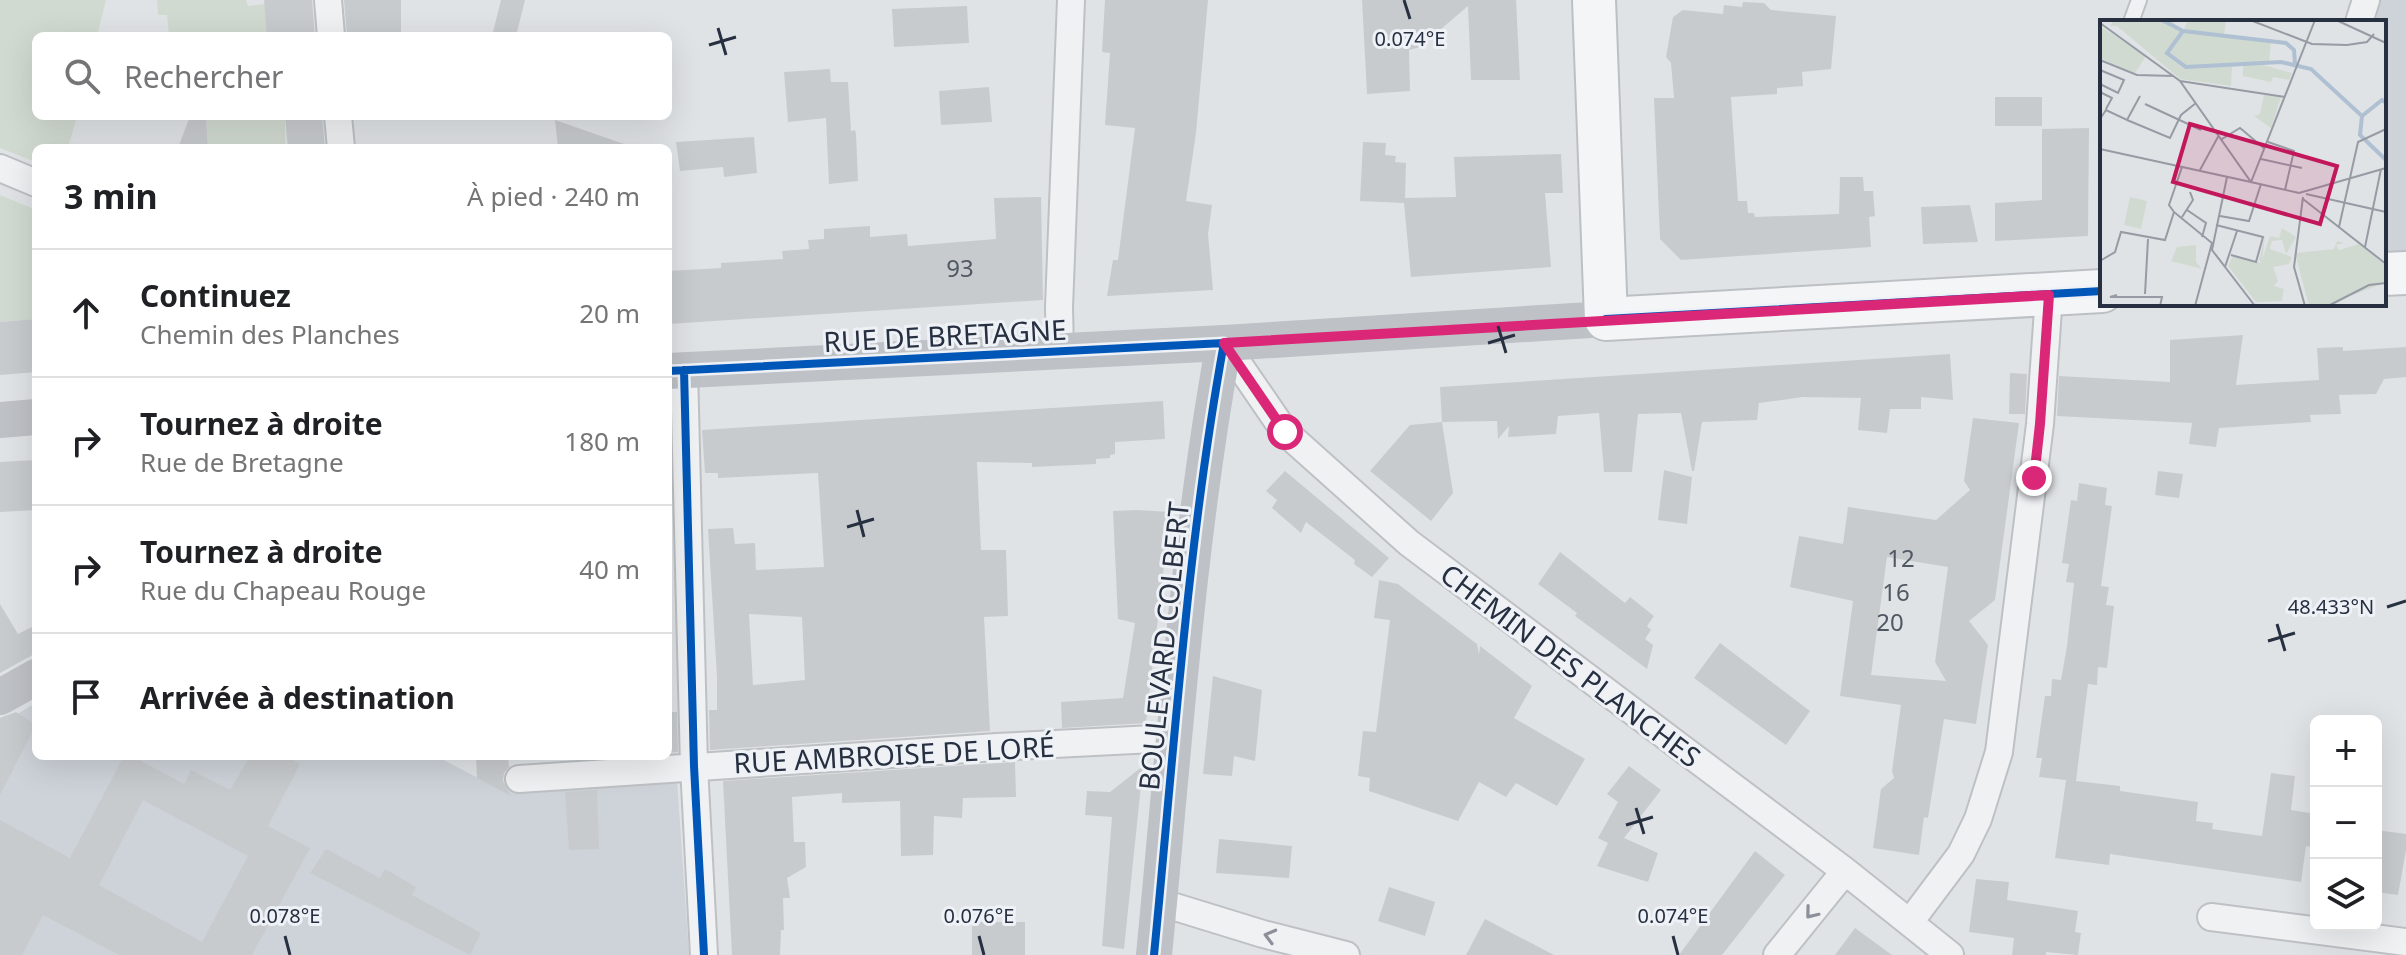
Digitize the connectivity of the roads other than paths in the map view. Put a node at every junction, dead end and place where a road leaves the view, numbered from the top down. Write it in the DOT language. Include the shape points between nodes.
graph roads {
  1 [pos="328,0"];
  2 [pos="1071,0"];
  3 [pos="1594,0"];
  4 [pos="2139,0"];
  5 [pos="2366,0"];
  6 [pos="2132,20"];
  7 [pos="2360,20"];
  8 [pos="331,32"];
  9 [pos="338,120"];
  10 [pos="341,144"];
  11 [pos="0,168"];
  12 [pos="32,181"];
  13 [pos="2406,273"];
  14 [pos="2386,274"];
  15 [pos="2100,291"];
  16 [pos="2049,295"];
  17 [pos="1606,319"];
  18 [pos="1224,343"];
  19 [pos="1060,351"];
  20 [pos="676,371"];
  21 [pos="32,417"];
  22 [pos="0,420"];
  23 [pos="32,679"];
  24 [pos="0,697"];
  25 [pos="1173,738"];
  26 [pos="694,766"];
  27 [pos="519,779"];
  28 [pos="1845,871"];
  29 [pos="1159,902"];
  30 [pos="2211,917"];
  31 [pos="1910,922"];
  32 [pos="2406,942"];
  33 [pos="704,955"];
  34 [pos="1154,955"];
  35 [pos="1346,955"];
  36 [pos="1777,955"];
  37 [pos="1950,955"];
  1 -- 8 [label="street"];
  2 -- 19 [label="street"];
  3 -- 17 [label="main road"];
  4 -- 6 [label="lane"];
  5 -- 7 [label="street"];
  9 -- 10 [label="street"];
  11 -- 12 [label="street"];
  13 -- 14 [label="main road"];
  15 -- 16 [label="main road, RUE DE BRETAGNE"];
  16 -- 17 [label="main road, RUE DE BRETAGNE"];
  16 -- 31 [label="street" via="2040,424 1999,752 1961,854"];
  17 -- 18 [label="main road, RUE DE BRETAGNE"];
  18 -- 19 [label="main road, RUE DE BRETAGNE"];
  18 -- 25 [label="main road, BOULEVARD COLBERT" via="1209,422"];
  18 -- 28 [label="street, CHEMIN DES PLANCHES" via="1285,432 1409,543"];
  19 -- 20 [label="main road, RUE DE BRETAGNE"];
  20 -- 26 [label="street"];
  21 -- 22 [label="main road"];
  23 -- 24 [label="main road"];
  25 -- 26 [label="street, RUE AMBROISE DE LORÉ"];
  25 -- 29 [label="main road, BOULEVARD COLBERT"];
  26 -- 27 [label="street, RUE AMBROISE DE LORÉ"];
  26 -- 33 [label="street"];
  28 -- 31 [label="street, CHEMIN DES PLANCHES"];
  28 -- 36 [label="street, one-way"];
  29 -- 34 [label="main road, BOULEVARD COLBERT"];
  35 -- 29 [label="street, one-way"];
  30 -- 32 [label="street"];
  31 -- 37 [label="street, CHEMIN DES PLANCHES"];
}
